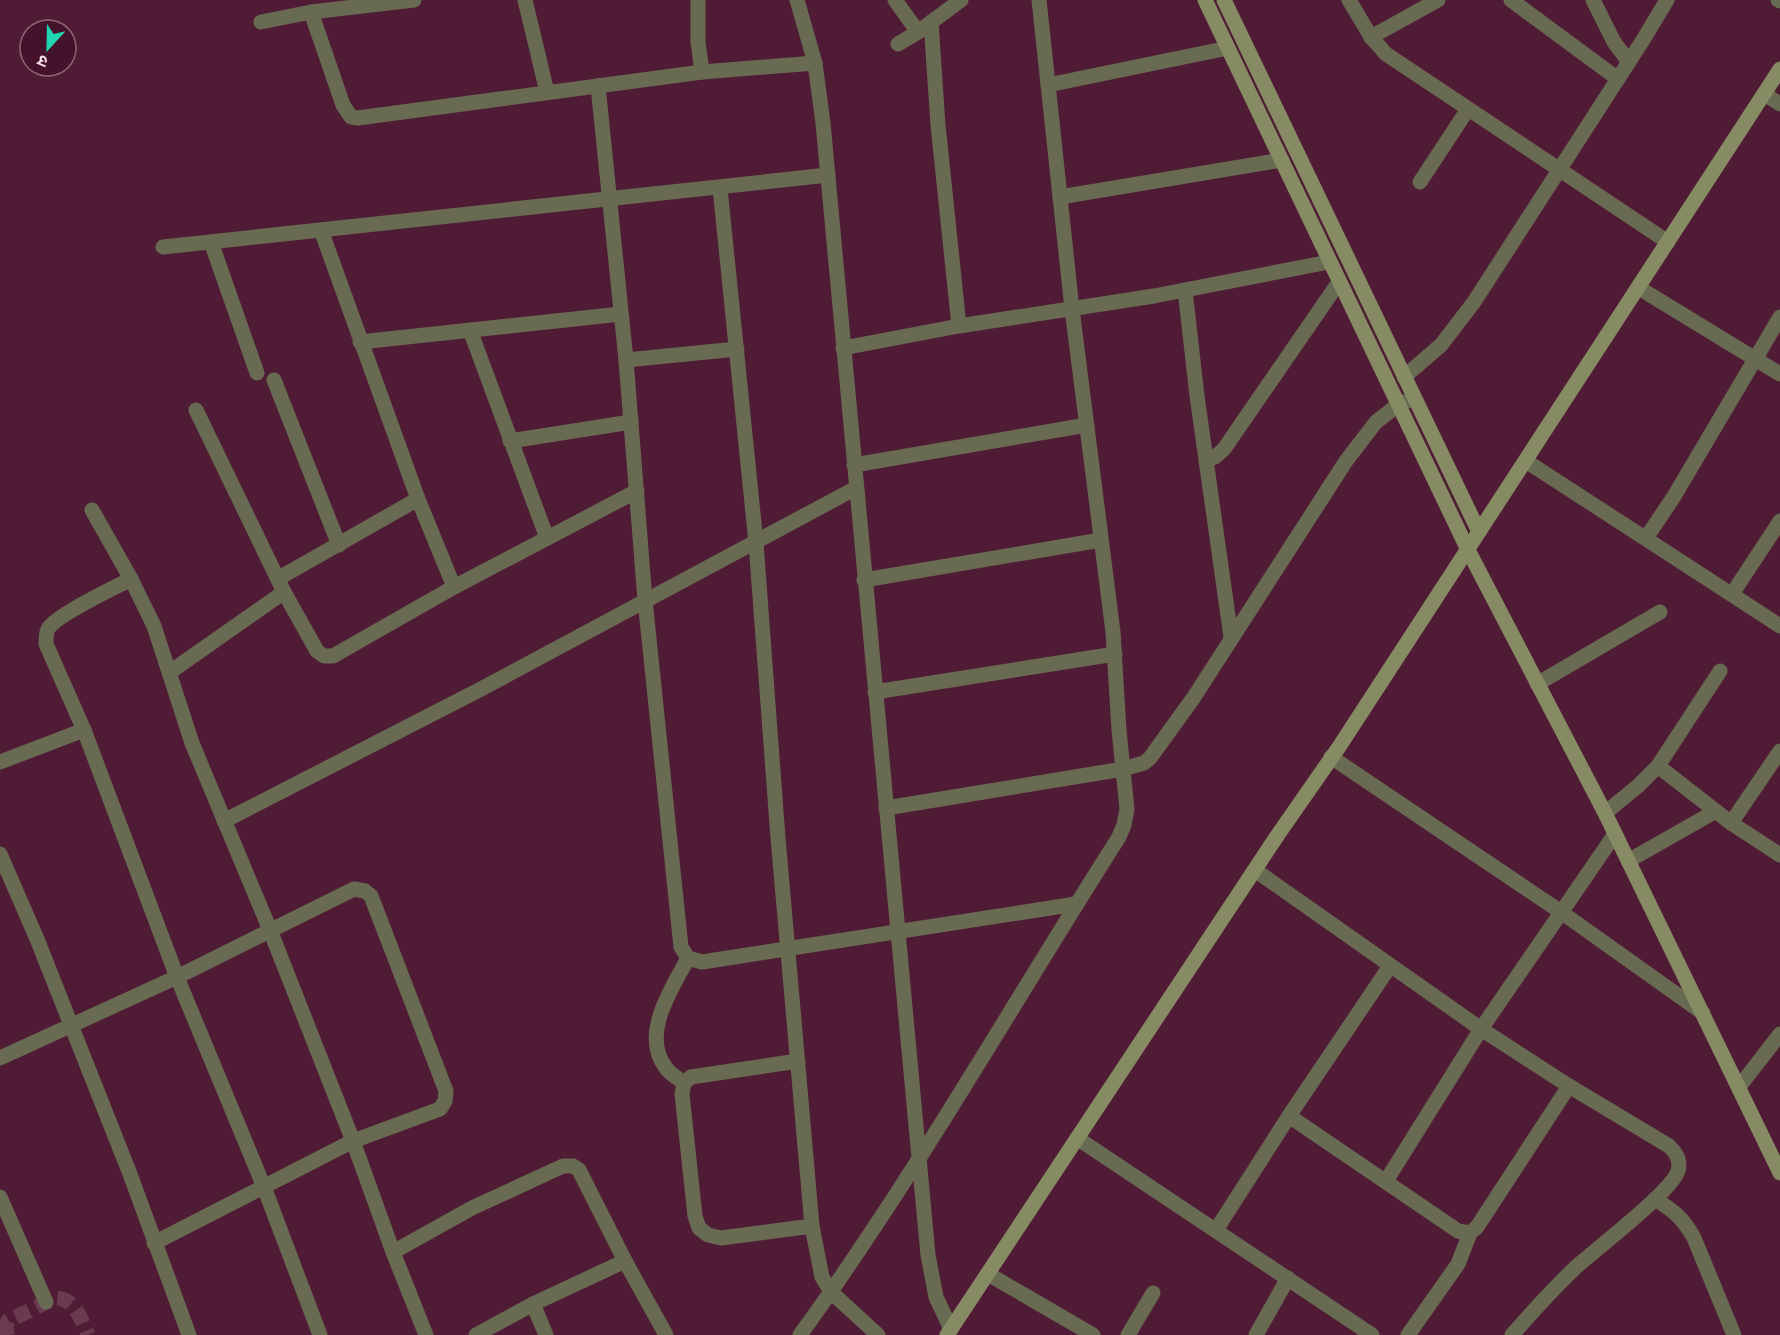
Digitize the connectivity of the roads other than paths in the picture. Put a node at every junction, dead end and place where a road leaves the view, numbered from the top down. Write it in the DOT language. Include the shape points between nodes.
graph roads {
  1 [pos="414,0"];
  2 [pos="525,0"];
  3 [pos="698,0"];
  4 [pos="796,0"];
  5 [pos="895,0"];
  6 [pos="961,0"];
  7 [pos="1039,0"];
  8 [pos="1205,0"];
  9 [pos="1224,0"];
  10 [pos="1349,0"];
  11 [pos="1437,0"];
  12 [pos="1511,0"];
  13 [pos="1593,0"];
  14 [pos="1667,0"];
  15 [pos="311,12"];
  16 [pos="261,22"];
  17 [pos="925,27"];
  18 [pos="1371,37"];
  19 [pos="898,44"];
  20 [pos="1228,48"];
  21 [pos="1629,62"];
  22 [pos="815,63"];
  23 [pos="1780,69"];
  24 [pos="702,72"];
  25 [pos="1618,79"];
  26 [pos="1048,85"];
  27 [pos="598,86"];
  28 [pos="547,92"];
  29 [pos="1764,94"];
  30 [pos="1780,104"];
  31 [pos="1468,109"];
  32 [pos="1282,160"];
  33 [pos="1559,169"];
  34 [pos="828,175"];
  35 [pos="1420,182"];
  36 [pos="720,188"];
  37 [pos="1060,197"];
  38 [pos="609,199"];
  39 [pos="321,230"];
  40 [pos="211,242"];
  41 [pos="1668,242"];
  42 [pos="163,247"];
  43 [pos="1329,262"];
  44 [pos="1339,282"];
  45 [pos="1639,288"];
  46 [pos="1185,290"];
  47 [pos="1072,309"];
  48 [pos="621,314"];
  49 [pos="1780,317"];
  50 [pos="959,326"];
  51 [pos="470,330"];
  52 [pos="360,342"];
  53 [pos="843,348"];
  54 [pos="737,349"];
  55 [pos="1755,359"];
  56 [pos="626,360"];
  57 [pos="257,373"];
  58 [pos="1780,374"];
  59 [pos="1404,377"];
  60 [pos="274,380"];
  61 [pos="1414,398"];
  62 [pos="1398,405"];
  63 [pos="196,410"];
  64 [pos="631,422"];
  65 [pos="1087,425"];
  66 [pos="510,441"];
  67 [pos="1206,461"];
  68 [pos="1526,461"];
  69 [pos="854,465"];
  70 [pos="856,488"];
  71 [pos="637,491"];
  72 [pos="418,499"];
  73 [pos="92,510"];
  74 [pos="1780,521"];
  75 [pos="1479,532"];
  76 [pos="547,538"];
  77 [pos="1646,538"];
  78 [pos="1101,540"];
  79 [pos="756,543"];
  80 [pos="339,545"];
  81 [pos="1468,550"];
  82 [pos="131,579"];
  83 [pos="864,580"];
  84 [pos="281,585"];
  85 [pos="454,587"];
  86 [pos="1731,594"];
  87 [pos="645,600"];
  88 [pos="1660,612"];
  89 [pos="1780,626"];
  90 [pos="1232,637"];
  91 [pos="1114,654"];
  92 [pos="1720,671"];
  93 [pos="170,672"];
  94 [pos="1537,684"];
  95 [pos="875,692"];
  96 [pos="84,730"];
  97 [pos="1780,751"];
  98 [pos="1331,758"];
  99 [pos="0,762"];
  100 [pos="1658,766"];
  101 [pos="1123,769"];
  102 [pos="886,808"];
  103 [pos="1716,811"];
  104 [pos="1605,813"];
  105 [pos="224,821"];
  106 [pos="1731,823"];
  107 [pos="1615,834"];
  108 [pos="0,854"];
  109 [pos="1780,855"];
  110 [pos="1628,861"];
  111 [pos="1255,870"];
  112 [pos="1076,904"];
  113 [pos="1562,912"];
  114 [pos="270,930"];
  115 [pos="897,932"];
  116 [pos="789,950"];
  117 [pos="688,958"];
  118 [pos="1390,966"];
  119 [pos="177,976"];
  120 [pos="1703,1013"];
  121 [pos="71,1025"];
  122 [pos="1481,1029"];
  123 [pos="1780,1034"];
  124 [pos="0,1058"];
  125 [pos="798,1061"];
  126 [pos="684,1083"];
  127 [pos="1569,1086"];
  128 [pos="1739,1088"];
  129 [pos="1289,1116"];
  130 [pos="1077,1138"];
  131 [pos="353,1141"];
  132 [pos="919,1159"];
  133 [pos="1780,1173"];
  134 [pos="1386,1181"];
  135 [pos="264,1187"];
  136 [pos="0,1197"];
  137 [pos="1655,1199"];
  138 [pos="812,1226"];
  139 [pos="1216,1230"];
  140 [pos="1470,1233"];
  141 [pos="154,1243"];
  142 [pos="393,1252"];
  143 [pos="625,1261"];
  144 [pos="988,1274"];
  145 [pos="1288,1278"];
  146 [pos="831,1292"];
  147 [pos="1153,1293"];
  148 [pos="46,1302"];
  149 [pos="533,1304"];
  150 [pos="949,1332"];
  151 [pos="189,1335"];
  152 [pos="320,1335"];
  153 [pos="426,1335"];
  154 [pos="476,1335"];
  155 [pos="546,1335"];
  156 [pos="666,1335"];
  157 [pos="800,1335"];
  158 [pos="878,1335"];
  159 [pos="1093,1335"];
  160 [pos="1128,1335"];
  161 [pos="1256,1335"];
  162 [pos="1372,1335"];
  163 [pos="1408,1335"];
  164 [pos="1512,1335"];
  165 [pos="1734,1335"];
  1 -- 15 [label="street"];
  2 -- 28 [label="street"];
  3 -- 24 [label="street"];
  4 -- 22 [label="street"];
  5 -- 17 [label="street"];
  6 -- 17 [label="street"];
  7 -- 26 [label="street"];
  8 -- 20 [label="street"];
  9 -- 59 [label="street"];
  10 -- 18 [label="street"];
  11 -- 18 [label="street"];
  12 -- 25 [label="street"];
  13 -- 21 [label="street"];
  14 -- 21 [label="street"];
  15 -- 16 [label="street"];
  15 -- 28 [label="street" via="343,105 351,117 369,118"];
  17 -- 19 [label="street"];
  17 -- 50 [label="street"];
  18 -- 31 [label="street" via="1386,54"];
  20 -- 26 [label="street"];
  20 -- 32 [label="street"];
  21 -- 25 [label="street"];
  22 -- 24 [label="street"];
  22 -- 34 [label="street"];
  23 -- 29 [label="street"];
  24 -- 27 [label="street"];
  25 -- 33 [label="street"];
  26 -- 37 [label="street"];
  27 -- 28 [label="street"];
  27 -- 38 [label="street"];
  29 -- 30 [label="street"];
  29 -- 41 [label="street"];
  31 -- 33 [label="street"];
  31 -- 35 [label="street"];
  32 -- 37 [label="street"];
  32 -- 43 [label="street"];
  33 -- 41 [label="street"];
  33 -- 59 [label="street" via="1474,302 1441,345"];
  34 -- 36 [label="street"];
  34 -- 53 [label="street"];
  36 -- 38 [label="street"];
  36 -- 54 [label="street"];
  37 -- 47 [label="street"];
  38 -- 39 [label="street"];
  38 -- 48 [label="street"];
  39 -- 40 [label="street"];
  39 -- 52 [label="street"];
  40 -- 42 [label="street"];
  40 -- 57 [label="street"];
  41 -- 45 [label="street"];
  43 -- 44 [label="street"];
  43 -- 46 [label="street"];
  44 -- 62 [label="street"];
  44 -- 67 [label="street" via="1224,449"];
  45 -- 55 [label="street"];
  45 -- 68 [label="street"];
  46 -- 47 [label="street"];
  46 -- 67 [label="street"];
  47 -- 50 [label="street"];
  47 -- 65 [label="street"];
  48 -- 51 [label="street"];
  48 -- 56 [label="street"];
  49 -- 55 [label="street"];
  50 -- 53 [label="street"];
  51 -- 52 [label="street"];
  51 -- 66 [label="street"];
  52 -- 72 [label="street"];
  53 -- 69 [label="street"];
  54 -- 56 [label="street"];
  54 -- 79 [label="street"];
  55 -- 58 [label="street"];
  55 -- 77 [label="street"];
  56 -- 64 [label="street"];
  59 -- 61 [label="street"];
  60 -- 80 [label="street"];
  61 -- 62 [label="street"];
  61 -- 75 [label="street"];
  62 -- 81 [label="street"];
  62 -- 90 [label="street" via="1376,422 1346,461"];
  63 -- 84 [label="street"];
  64 -- 66 [label="street"];
  64 -- 71 [label="street"];
  65 -- 69 [label="street"];
  65 -- 78 [label="street"];
  66 -- 76 [label="street"];
  67 -- 90 [label="street"];
  68 -- 75 [label="street"];
  68 -- 77 [label="street"];
  69 -- 70 [label="street"];
  70 -- 79 [label="street"];
  70 -- 83 [label="street"];
  71 -- 76 [label="street"];
  71 -- 87 [label="street"];
  72 -- 80 [label="street"];
  72 -- 85 [label="street"];
  73 -- 82 [label="street"];
  74 -- 86 [label="street"];
  75 -- 81 [label="street"];
  76 -- 85 [label="street"];
  77 -- 86 [label="street"];
  78 -- 83 [label="street"];
  78 -- 91 [label="street"];
  79 -- 87 [label="street"];
  79 -- 116 [label="street"];
  80 -- 84 [label="street"];
  81 -- 94 [label="street"];
  81 -- 98 [label="street"];
  82 -- 93 [label="street" via="154,626"];
  82 -- 96 [label="street" via="48,629 46,644"];
  83 -- 95 [label="street"];
  84 -- 85 [label="street" via="317,651 324,656 333,656"];
  84 -- 93 [label="street"];
  86 -- 89 [label="street"];
  87 -- 105 [label="street"];
  87 -- 117 [label="street" via="681,947"];
  88 -- 94 [label="street"];
  90 -- 101 [label="street" via="1150,758"];
  91 -- 95 [label="street"];
  91 -- 101 [label="street"];
  92 -- 100 [label="street"];
  93 -- 105 [label="street" via="192,743"];
  94 -- 104 [label="street"];
  95 -- 102 [label="street"];
  96 -- 99 [label="street"];
  96 -- 119 [label="street"];
  97 -- 106 [label="street"];
  98 -- 111 [label="street"];
  98 -- 113 [label="street"];
  100 -- 103 [label="street"];
  100 -- 104 [label="street"];
  101 -- 102 [label="street"];
  101 -- 112 [label="street" via="1124,825"];
  102 -- 115 [label="street"];
  103 -- 106 [label="street"];
  103 -- 110 [label="street"];
  104 -- 107 [label="street"];
  105 -- 114 [label="street"];
  106 -- 109 [label="street"];
  107 -- 110 [label="street"];
  107 -- 113 [label="street"];
  108 -- 121 [label="street"];
  110 -- 120 [label="street"];
  111 -- 118 [label="street"];
  111 -- 130 [label="street"];
  112 -- 115 [label="street"];
  112 -- 132 [label="street"];
  113 -- 120 [label="street"];
  113 -- 122 [label="street"];
  114 -- 119 [label="street"];
  114 -- 131 [label="street"];
  114 -- 131 [label="street" via="354,890 371,896 446,1091 446,1101 440,1109"];
  115 -- 116 [label="street"];
  115 -- 132 [label="street"];
  116 -- 117 [label="street" via="702,962"];
  116 -- 125 [label="street"];
  117 -- 126 [label="street" via="663,1007 656,1032 657,1050 666,1069"];
  118 -- 122 [label="street"];
  118 -- 129 [label="street"];
  119 -- 121 [label="street"];
  119 -- 135 [label="street"];
  120 -- 128 [label="street"];
  121 -- 124 [label="street"];
  121 -- 141 [label="street"];
  122 -- 127 [label="street"];
  122 -- 134 [label="street"];
  123 -- 128 [label="street"];
  125 -- 126 [label="street" via="691,1077"];
  125 -- 138 [label="street"];
  126 -- 138 [label="street" via="693,1202 699,1228 721,1238"];
  127 -- 137 [label="street" via="1676,1153 1678,1171"];
  127 -- 140 [label="street"];
  128 -- 133 [label="street"];
  129 -- 134 [label="street"];
  129 -- 139 [label="street"];
  130 -- 139 [label="street"];
  130 -- 144 [label="street"];
  131 -- 135 [label="street"];
  131 -- 142 [label="street"];
  132 -- 146 [label="street"];
  132 -- 150 [label="street" via="928,1255 936,1297"];
  134 -- 140 [label="street" via="1458,1231"];
  135 -- 141 [label="street"];
  135 -- 152 [label="street"];
  136 -- 148 [label="street"];
  137 -- 164 [label="street" via="1576,1268"];
  137 -- 165 [label="street" via="1686,1223"];
  138 -- 146 [label="street" via="822,1277"];
  139 -- 145 [label="street"];
  140 -- 163 [label="street" via="1458,1264"];
  141 -- 151 [label="street"];
  142 -- 143 [label="street" via="472,1208 563,1166 573,1166 579,1170"];
  142 -- 153 [label="street"];
  143 -- 149 [label="street"];
  143 -- 156 [label="street"];
  144 -- 150 [label="street"];
  144 -- 159 [label="street"];
  145 -- 161 [label="street"];
  145 -- 162 [label="street"];
  146 -- 157 [label="street"];
  146 -- 158 [label="street"];
  147 -- 160 [label="street"];
  149 -- 154 [label="street"];
  149 -- 155 [label="street"];
}
